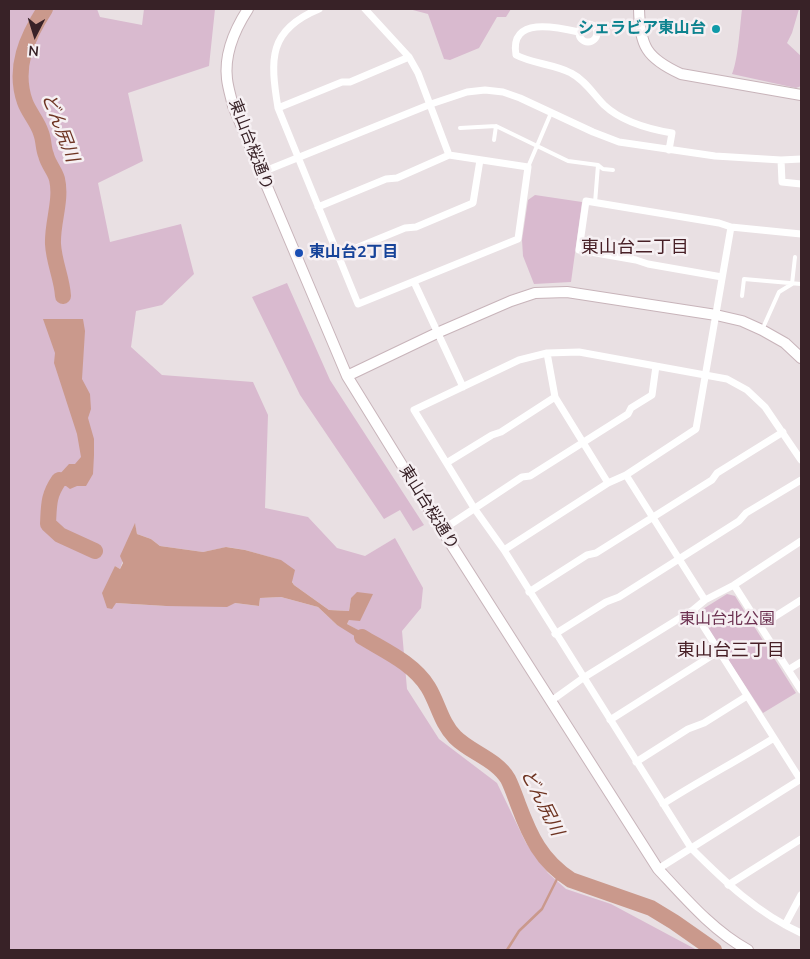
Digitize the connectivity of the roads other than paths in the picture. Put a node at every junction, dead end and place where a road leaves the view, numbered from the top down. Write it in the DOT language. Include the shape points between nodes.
graph roads {
  1 [pos="248,9"];
  2 [pos="319,9"];
  3 [pos="365,9"];
  4 [pos="639,9"];
  5 [pos="579,32"];
  6 [pos="409,57"];
  7 [pos="801,95"];
  8 [pos="431,104"];
  9 [pos="278,108"];
  10 [pos="551,113"];
  11 [pos="496,126"];
  12 [pos="460,128"];
  13 [pos="494,140"];
  14 [pos="537,144"];
  15 [pos="669,150"];
  16 [pos="449,155"];
  17 [pos="298,159"];
  18 [pos="801,159"];
  19 [pos="480,160"];
  20 [pos="781,160"];
  21 [pos="598,165"];
  22 [pos="528,167"];
  23 [pos="613,170"];
  24 [pos="260,173"];
  25 [pos="801,184"];
  26 [pos="594,202"];
  27 [pos="318,207"];
  28 [pos="731,227"];
  29 [pos="801,234"];
  30 [pos="338,255"];
  31 [pos="795,257"];
  32 [pos="722,277"];
  33 [pos="414,282"];
  34 [pos="792,284"];
  35 [pos="801,284"];
  36 [pos="742,296"];
  37 [pos="716,315"];
  38 [pos="762,330"];
  39 [pos="437,333"];
  40 [pos="547,353"];
  41 [pos="801,358"];
  42 [pos="656,366"];
  43 [pos="705,374"];
  44 [pos="347,376"];
  45 [pos="463,387"];
  46 [pos="554,398"];
  47 [pos="783,432"];
  48 [pos="582,442"];
  49 [pos="801,460"];
  50 [pos="448,462"];
  51 [pos="626,475"];
  52 [pos="801,480"];
  53 [pos="608,484"];
  54 [pos="474,508"];
  55 [pos="652,518"];
  56 [pos="442,530"];
  57 [pos="801,541"];
  58 [pos="504,550"];
  59 [pos="678,559"];
  60 [pos="734,584"];
  61 [pos="529,592"];
  62 [pos="705,600"];
  63 [pos="801,600"];
  64 [pos="693,610"];
  65 [pos="760,626"];
  66 [pos="555,634"];
  67 [pos="719,651"];
  68 [pos="801,662"];
  69 [pos="788,670"];
  70 [pos="583,678"];
  71 [pos="801,690"];
  72 [pos="748,696"];
  73 [pos="551,701"];
  74 [pos="610,720"];
  75 [pos="774,738"];
  76 [pos="636,762"];
  77 [pos="801,779"];
  78 [pos="663,804"];
  79 [pos="801,839"];
  80 [pos="690,848"];
  81 [pos="658,869"];
  82 [pos="728,884"];
  83 [pos="801,895"];
  84 [pos="785,925"];
  85 [pos="801,933"];
  86 [pos="748,950"];
  1 -- 24 [label="street, 東山台桜通り" via="237,26 229,49 226,78 233,106"];
  2 -- 9 [label="street" via="303,16 278,41 272,76"];
  3 -- 6 [label="street"];
  4 -- 7 [label="street" via="640,32 648,53 663,66 681,74"];
  5 -- 15 [label="street" via="536,27 522,31 514,46 516,55 572,73 606,106 628,120 648,129 672,133"];
  6 -- 8 [label="street"];
  6 -- 9 [label="street"];
  8 -- 10 [label="street" via="484,90 503,92"];
  8 -- 16 [label="street"];
  8 -- 17 [label="street"];
  9 -- 17 [label="street"];
  10 -- 14 [label="lane"];
  10 -- 15 [label="street" via="619,142"];
  11 -- 12 [label="lane"];
  11 -- 13 [label="lane"];
  11 -- 14 [label="lane"];
  14 -- 21 [label="lane" via="568,161"];
  14 -- 22 [label="lane"];
  15 -- 20 [label="street"];
  16 -- 19 [label="street"];
  16 -- 27 [label="street"];
  17 -- 24 [label="street"];
  17 -- 27 [label="street"];
  18 -- 20 [label="street"];
  19 -- 22 [label="street"];
  19 -- 30 [label="street" via="473,203"];
  20 -- 25 [label="street" via="782,182"];
  21 -- 23 [label="lane"];
  21 -- 26 [label="lane"];
  22 -- 33 [label="street" via="518,239"];
  24 -- 44 [label="street, 東山台桜通り"];
  26 -- 28 [label="street"];
  26 -- 32 [label="street" via="586,201 579,250"];
  27 -- 30 [label="street"];
  28 -- 29 [label="street"];
  28 -- 32 [label="street"];
  30 -- 33 [label="street" via="358,304"];
  31 -- 34 [label="lane"];
  32 -- 37 [label="street"];
  33 -- 39 [label="street"];
  34 -- 35 [label="lane"];
  34 -- 36 [label="lane" via="744,279"];
  34 -- 38 [label="lane" via="780,292"];
  37 -- 38 [label="street"];
  37 -- 39 [label="street" via="566,292 535,294"];
  37 -- 43 [label="street"];
  38 -- 41 [label="street" via="785,343"];
  39 -- 44 [label="street"];
  39 -- 45 [label="street"];
  40 -- 42 [label="street" via="579,352"];
  40 -- 45 [label="street" via="519,360"];
  40 -- 46 [label="street"];
  42 -- 43 [label="street"];
  42 -- 48 [label="street" via="652,395"];
  43 -- 47 [label="street" via="728,379 747,390 766,407"];
  43 -- 51 [label="street" via="696,429"];
  44 -- 56 [label="street, 東山台桜通り"];
  45 -- 50 [label="street" via="414,410"];
  46 -- 48 [label="street"];
  46 -- 50 [label="street"];
  47 -- 49 [label="street"];
  47 -- 55 [label="street"];
  48 -- 53 [label="street"];
  48 -- 54 [label="street"];
  50 -- 54 [label="street"];
  51 -- 53 [label="street"];
  51 -- 55 [label="street"];
  52 -- 59 [label="street"];
  53 -- 58 [label="street"];
  54 -- 56 [label="street"];
  54 -- 58 [label="street"];
  55 -- 59 [label="street"];
  55 -- 61 [label="street"];
  56 -- 73 [label="street, 東山台桜通り"];
  57 -- 60 [label="street"];
  58 -- 61 [label="street"];
  59 -- 62 [label="street"];
  59 -- 66 [label="street"];
  60 -- 62 [label="street"];
  60 -- 65 [label="street"];
  61 -- 66 [label="street"];
  62 -- 64 [label="street"];
  63 -- 65 [label="street"];
  64 -- 67 [label="street"];
  64 -- 70 [label="street"];
  65 -- 69 [label="street"];
  66 -- 70 [label="street"];
  67 -- 72 [label="street"];
  67 -- 74 [label="street"];
  68 -- 69 [label="street"];
  69 -- 71 [label="street"];
  70 -- 73 [label="street"];
  70 -- 74 [label="street"];
  72 -- 75 [label="street"];
  72 -- 76 [label="street"];
  73 -- 81 [label="street, 東山台桜通り"];
  74 -- 76 [label="street"];
  75 -- 77 [label="street"];
  75 -- 78 [label="street"];
  76 -- 78 [label="street"];
  77 -- 80 [label="street"];
  78 -- 80 [label="street"];
  79 -- 82 [label="street"];
  80 -- 81 [label="street"];
  80 -- 82 [label="street"];
  81 -- 86 [label="street, 東山台桜通り" via="691,905"];
  82 -- 84 [label="street"];
  83 -- 84 [label="street"];
  84 -- 85 [label="street"];
}
